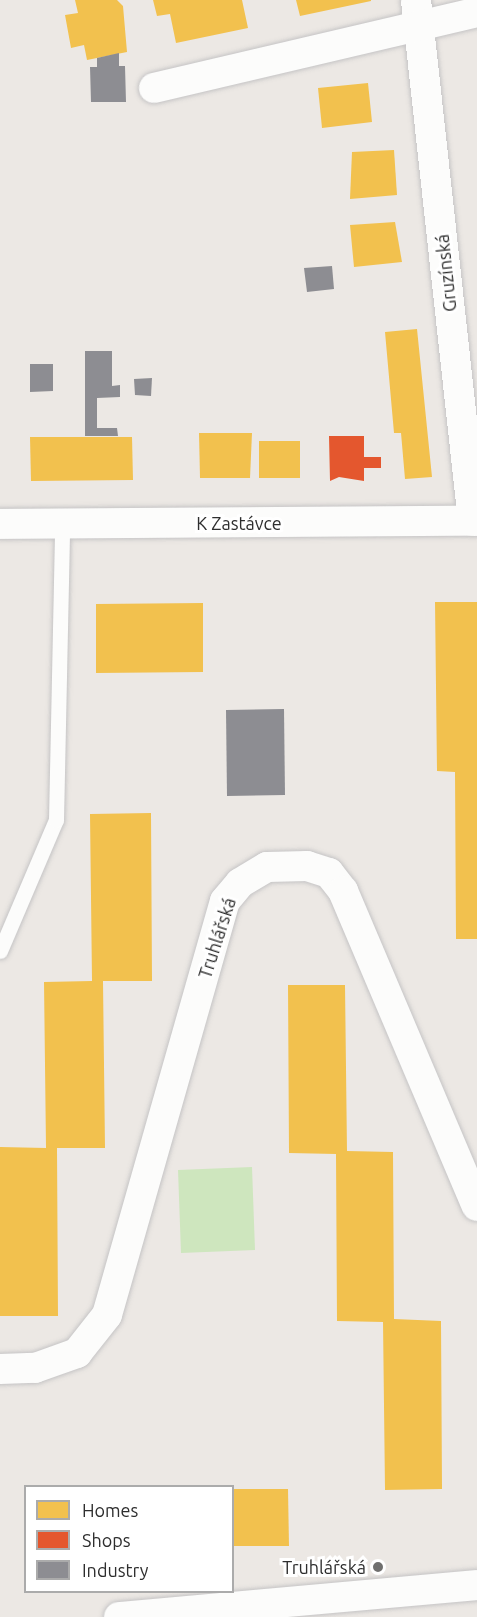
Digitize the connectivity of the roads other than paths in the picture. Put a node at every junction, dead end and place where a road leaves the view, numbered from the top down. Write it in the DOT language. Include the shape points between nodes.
graph roads {
  1 [pos="477,12"];
  2 [pos="417,13"];
  3 [pos="154,88"];
  4 [pos="475,521"];
  5 [pos="62,524"];
  6 [pos="0,525"];
  7 [pos="0,951"];
  8 [pos="477,1206"];
  9 [pos="0,1370"];
  10 [pos="477,1585"];
  11 [pos="119,1617"];
  1 -- 2 [label="street"];
  2 -- 3 [label="street"];
  2 -- 4 [label="street, Gruzínská"];
  4 -- 5 [label="street, K Zastávce"];
  5 -- 6 [label="street, K Zastávce"];
  5 -- 7 [label="lane" via="56,820"];
  8 -- 9 [label="street, Truhlářská" via="343,891 329,873 307,866 267,867 232,889 107,1315 77,1353 34,1368"];
  10 -- 11 [label="street"];
}
